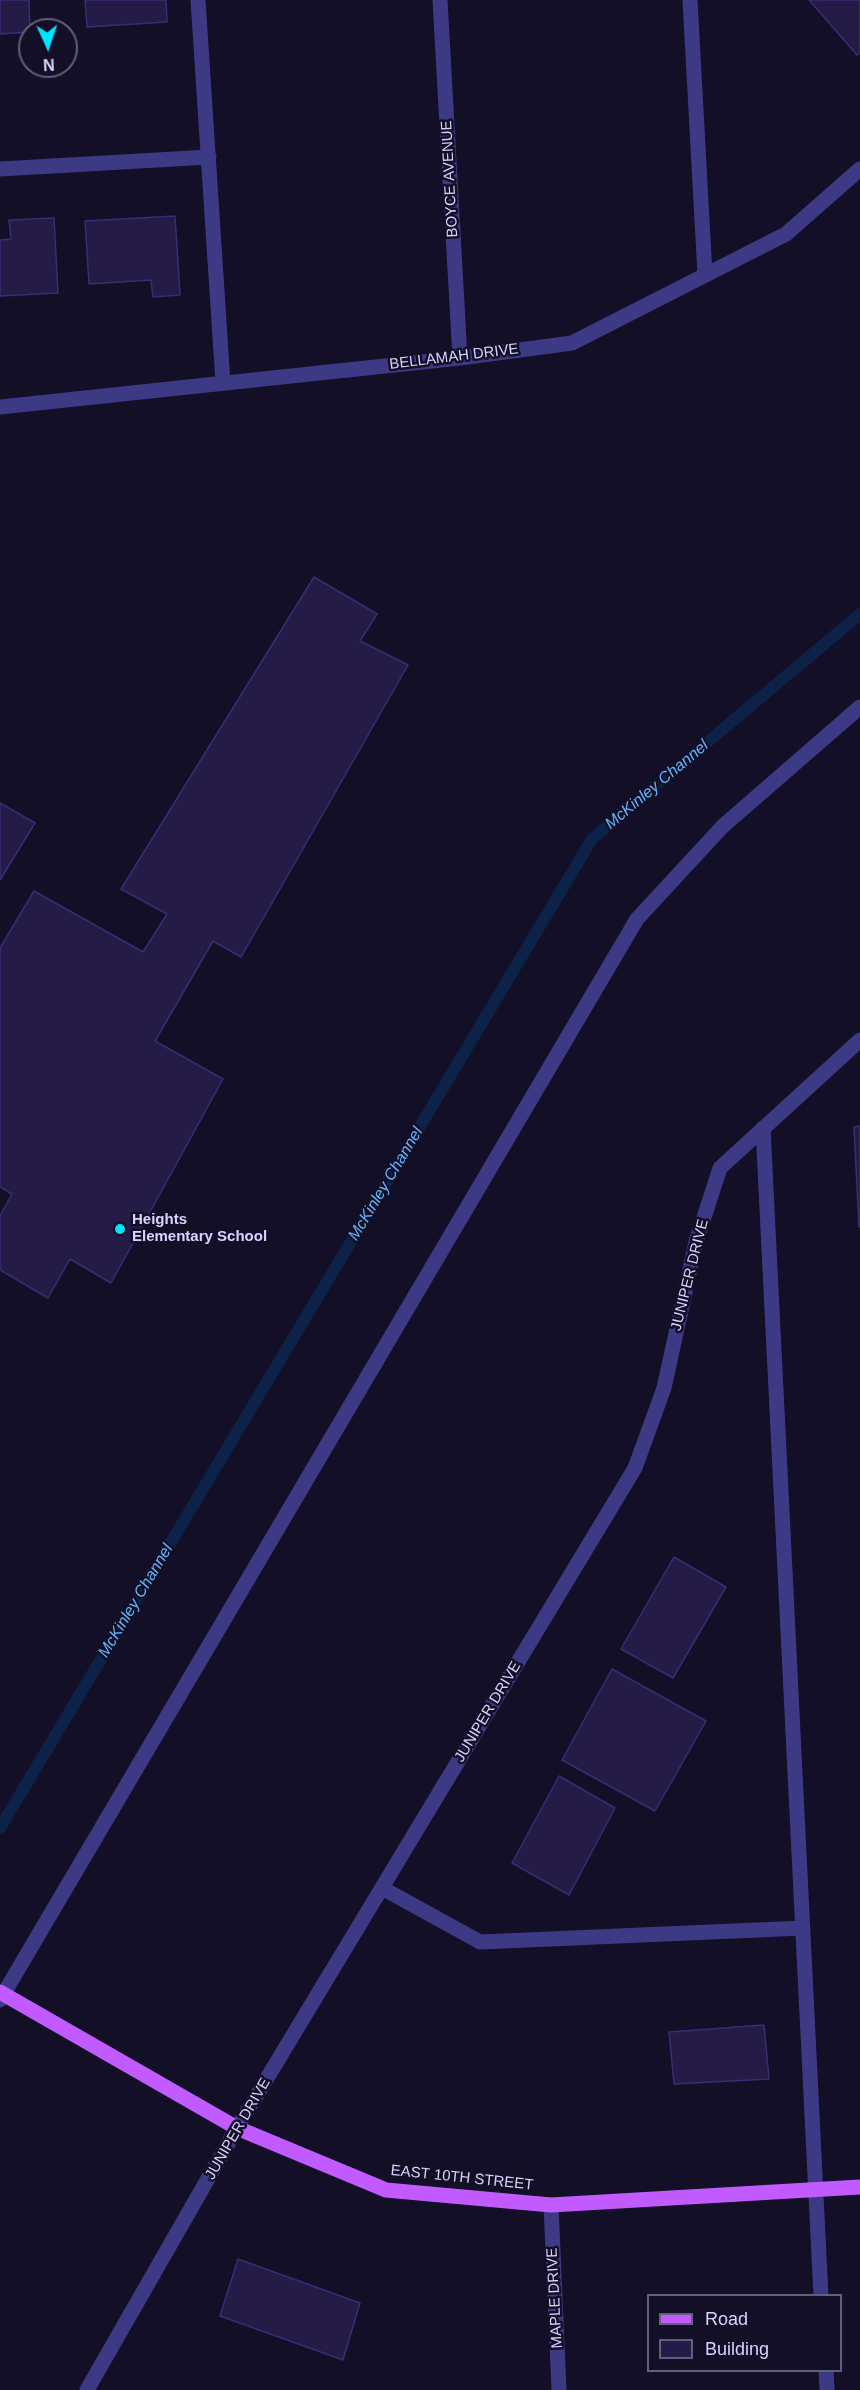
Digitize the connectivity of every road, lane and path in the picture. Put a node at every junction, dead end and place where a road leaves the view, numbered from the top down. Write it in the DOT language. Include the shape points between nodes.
graph roads {
  1 [pos="198,0"];
  2 [pos="440,0"];
  3 [pos="690,0"];
  4 [pos="209,157"];
  5 [pos="0,169"];
  6 [pos="860,169"];
  7 [pos="705,275"];
  8 [pos="460,358"];
  9 [pos="224,383"];
  10 [pos="0,407"];
  11 [pos="860,707"];
  12 [pos="860,1040"];
  13 [pos="763,1128"];
  14 [pos="382,1888"];
  15 [pos="802,1928"];
  16 [pos="1,1996"];
  17 [pos="237,2128"];
  18 [pos="860,2187"];
  19 [pos="815,2189"];
  20 [pos="551,2205"];
  21 [pos="821,2294"];
  22 [pos="826,2372"];
  23 [pos="87,2390"];
  24 [pos="559,2390"];
  25 [pos="827,2390"];
  1 -- 4 [label="street"];
  2 -- 8 [label="street, BOYCE AVENUE"];
  3 -- 7 [label="street"];
  4 -- 5 [label="street"];
  4 -- 9 [label="street"];
  6 -- 7 [label="street, BELLAMAH DRIVE" via="786,234"];
  7 -- 8 [label="street, BELLAMAH DRIVE" via="572,343"];
  8 -- 9 [label="street, BELLAMAH DRIVE"];
  9 -- 10 [label="street, BELLAMAH DRIVE"];
  11 -- 16 [label="street" via="723,826 638,919"];
  12 -- 13 [label="street, JUNIPER DRIVE"];
  13 -- 14 [label="street, JUNIPER DRIVE" via="720,1168 696,1242 664,1388 635,1468"];
  13 -- 15 [label="street"];
  14 -- 15 [label="street" via="480,1942"];
  14 -- 17 [label="street, JUNIPER DRIVE"];
  15 -- 19 [label="street"];
  16 -- 17 [label="main road, EAST 10TH STREET"];
  17 -- 20 [label="main road, EAST 10TH STREET" via="386,2190"];
  17 -- 23 [label="street, JUNIPER DRIVE"];
  18 -- 19 [label="main road, EAST 10TH STREET"];
  19 -- 20 [label="main road, EAST 10TH STREET"];
  19 -- 21 [label="street"];
  20 -- 24 [label="street, MAPLE DRIVE"];
  22 -- 25 [label="street"];
}
